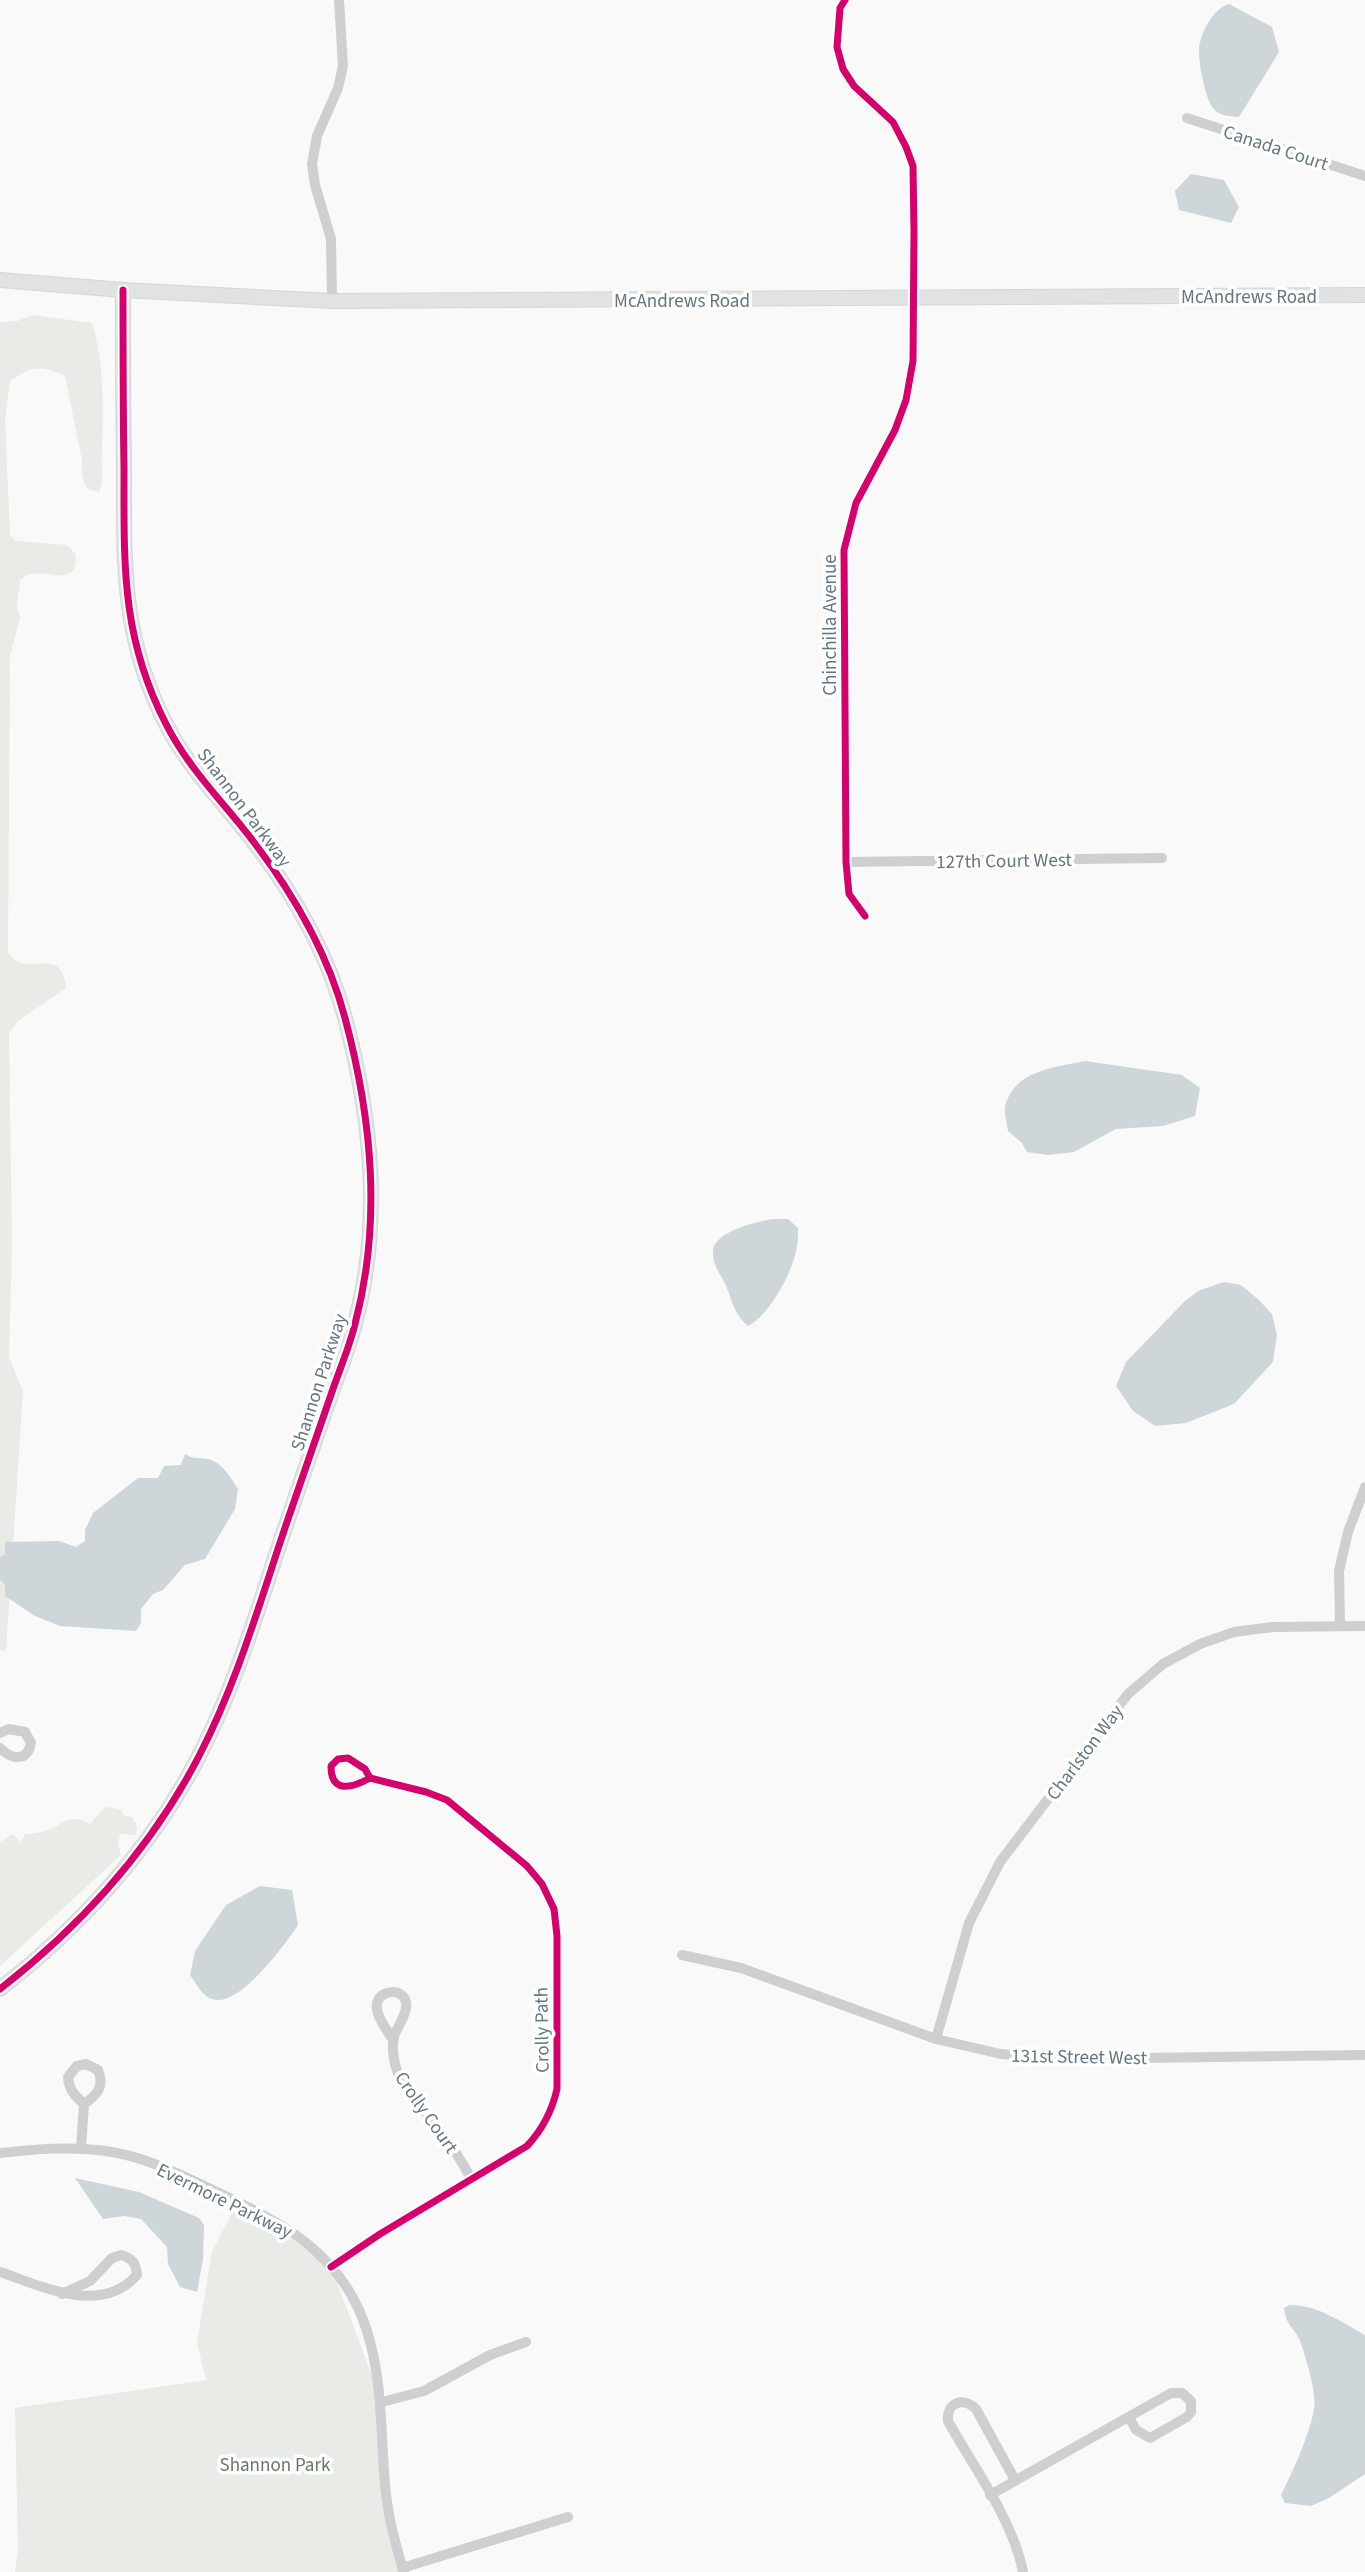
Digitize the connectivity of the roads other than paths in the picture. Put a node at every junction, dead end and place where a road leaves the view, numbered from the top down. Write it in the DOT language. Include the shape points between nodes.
graph roads {
  1 [pos="339,0"];
  2 [pos="845,0"];
  3 [pos="1187,118"];
  4 [pos="1365,176"];
  5 [pos="0,280"];
  6 [pos="123,290"];
  7 [pos="1365,295"];
  8 [pos="912,299"];
  9 [pos="332,301"];
  10 [pos="1162,858"];
  11 [pos="846,862"];
  12 [pos="865,916"];
  13 [pos="1365,1487"];
  14 [pos="1340,1625"];
  15 [pos="1365,1626"];
  16 [pos="0,1733"];
  17 [pos="0,1748"];
  18 [pos="370,1778"];
  19 [pos="682,1955"];
  20 [pos="0,1989"];
  21 [pos="936,2039"];
  22 [pos="393,2040"];
  23 [pos="1365,2055"];
  24 [pos="84,2104"];
  25 [pos="81,2148"];
  26 [pos="0,2153"];
  27 [pos="472,2180"];
  28 [pos="331,2267"];
  29 [pos="0,2272"];
  30 [pos="62,2294"];
  31 [pos="526,2342"];
  32 [pos="382,2402"];
  33 [pos="1129,2417"];
  34 [pos="1015,2480"];
  35 [pos="989,2495"];
  36 [pos="568,2516"];
  37 [pos="403,2570"];
  38 [pos="1023,2572"];
  1 -- 9 [label="street" via="343,66 317,136 312,164 331,239"];
  2 -- 8 [label="street, Chinchilla Avenue" via="840,8 837,47 843,69 854,86 893,122 914,166"];
  3 -- 4 [label="street, Canada Court"];
  5 -- 6 [label="street, McAndrews Road"];
  6 -- 9 [label="street, McAndrews Road"];
  6 -- 20 [label="street, Shannon Parkway" via="124,569 132,634 147,686 168,729 284,885 318,947 343,1011 366,1115 371,1167 369,1246 355,1324 228,1692 199,1757 156,1828 106,1894 47,1952"];
  7 -- 8 [label="street, McAndrews Road"];
  8 -- 9 [label="street, McAndrews Road"];
  8 -- 11 [label="street, Chinchilla Avenue" via="913,361 906,400 856,503 844,550"];
  10 -- 11 [label="street, 127th Court West"];
  11 -- 12 [label="street, Chinchilla Avenue" via="849,894"];
  13 -- 14 [label="street" via="1339,1571"];
  14 -- 15 [label="street, Charlston Way"];
  14 -- 21 [label="street, Charlston Way" via="1234,1632 1163,1664 1128,1694 1000,1863 969,1923"];
  16 -- 17 [label="street" via="16,1729 25,1732 31,1743 20,1758"];
  18 -- 27 [label="street, Crolly Path" via="426,1792 456,1806 527,1866 554,1909 558,2077 554,2103 527,2146"];
  19 -- 21 [label="street, 131st Street West" via="741,1968"];
  21 -- 23 [label="street, 131st Street West" via="1002,2054 1064,2059"];
  22 -- 22 [label="street, Crolly Court" via="407,2008 399,1993 391,1992 383,1994 376,2009"];
  22 -- 27 [label="street, Crolly Court" via="398,2073"];
  24 -- 25 [label="street"];
  25 -- 26 [label="street, Evermore Parkway"];
  25 -- 28 [label="street, Evermore Parkway" via="121,2154 172,2170 276,2221 314,2248"];
  27 -- 28 [label="street, Crolly Path"];
  28 -- 32 [label="street, Evermore Parkway" via="363,2321"];
  29 -- 30 [label="street"];
  30 -- 30 [label="street" via="117,2290 137,2275 136,2265 121,2255 112,2258 90,2281"];
  31 -- 32 [label="street" via="490,2355 424,2391"];
  32 -- 37 [label="street, Evermore Parkway" via="386,2494"];
  33 -- 33 [label="street" via="1171,2393 1182,2393 1191,2401 1187,2417 1150,2438 1136,2430"];
  33 -- 34 [label="street"];
  34 -- 35 [label="street"];
  34 -- 35 [label="street" via="976,2409 955,2403 947,2412 948,2421"];
  35 -- 38 [label="street" via="1016,2544"];
  36 -- 37 [label="street"];
}
